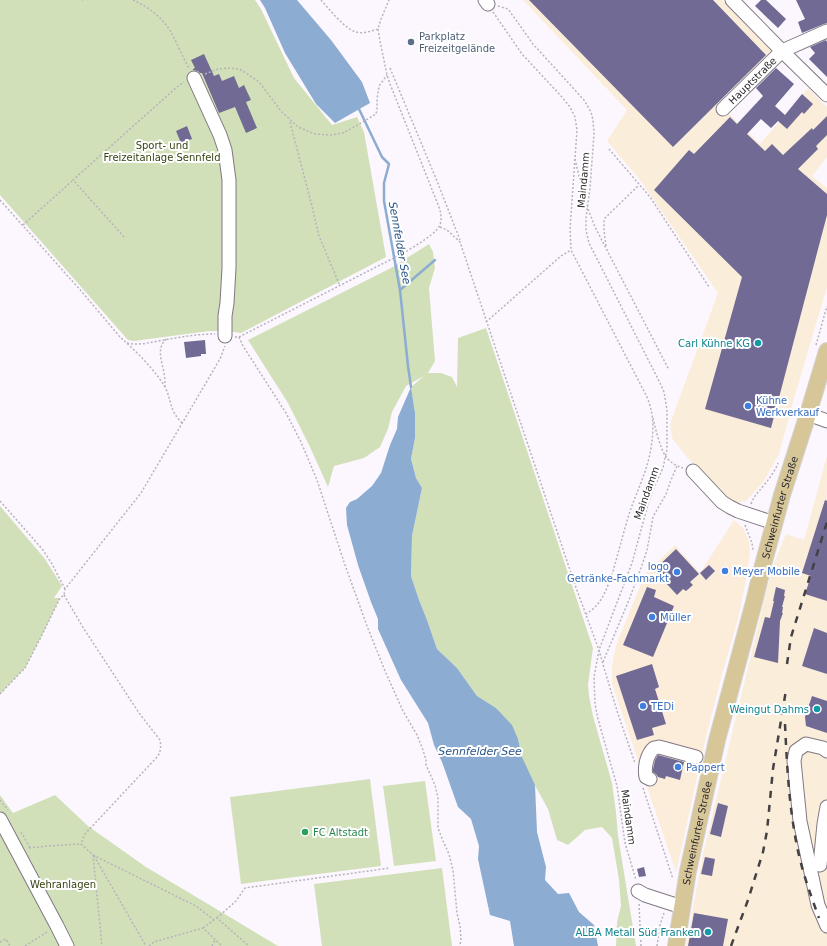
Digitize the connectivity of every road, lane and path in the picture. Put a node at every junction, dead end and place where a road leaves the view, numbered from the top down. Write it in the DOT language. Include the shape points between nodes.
graph roads {
  1 [pos="133,0"];
  2 [pos="321,0"];
  3 [pos="389,0"];
  4 [pos="733,0"];
  5 [pos="487,2"];
  6 [pos="508,9"];
  7 [pos="378,29"];
  8 [pos="827,31"];
  9 [pos="782,51"];
  10 [pos="390,68"];
  11 [pos="387,75"];
  12 [pos="194,78"];
  13 [pos="827,95"];
  14 [pos="723,109"];
  15 [pos="290,120"];
  16 [pos="609,149"];
  17 [pos="574,157"];
  18 [pos="73,180"];
  19 [pos="640,185"];
  20 [pos="0,200"];
  21 [pos="588,209"];
  22 [pos="23,225"];
  23 [pos="440,226"];
  24 [pos="124,237"];
  25 [pos="460,242"];
  26 [pos="606,248"];
  27 [pos="571,250"];
  28 [pos="340,286"];
  29 [pos="709,287"];
  30 [pos="486,322"];
  31 [pos="225,336"];
  32 [pos="239,338"];
  33 [pos="166,339"];
  34 [pos="126,343"];
  35 [pos="827,351"];
  36 [pos="669,370"];
  37 [pos="165,389"];
  38 [pos="808,414"];
  39 [pos="653,416"];
  40 [pos="827,421"];
  41 [pos="183,423"];
  42 [pos="665,457"];
  43 [pos="677,466"];
  44 [pos="692,472"];
  45 [pos="0,501"];
  46 [pos="774,523"];
  47 [pos="65,589"];
  48 [pos="64,595"];
  49 [pos="586,614"];
  50 [pos="599,650"];
  51 [pos="602,662"];
  52 [pos="0,694"];
  53 [pos="827,751"];
  54 [pos="696,757"];
  55 [pos="650,779"];
  56 [pos="827,807"];
  57 [pos="0,819"];
  58 [pos="81,844"];
  59 [pos="17,851"];
  60 [pos="93,855"];
  61 [pos="820,865"];
  62 [pos="390,868"];
  63 [pos="638,891"];
  64 [pos="676,905"];
  65 [pos="494,907"];
  66 [pos="489,908"];
  67 [pos="217,918"];
  68 [pos="214,920"];
  69 [pos="57,926"];
  70 [pos="827,926"];
  71 [pos="203,928"];
  72 [pos="216,940"];
  73 [pos="0,942"];
  74 [pos="10,946"];
  75 [pos="25,946"];
  76 [pos="67,946"];
  77 [pos="102,946"];
  78 [pos="146,946"];
  79 [pos="149,946"];
  80 [pos="212,946"];
  81 [pos="222,946"];
  82 [pos="249,946"];
  83 [pos="460,946"];
  84 [pos="641,946"];
  85 [pos="657,946"];
  86 [pos="676,946"];
  1 -- 12 [label="path" via="148,8 163,22"];
  2 -- 7 [label="path" via="348,28 356,32"];
  3 -- 7 [label="path"];
  4 -- 9 [label="street, Hauptstraße"];
  5 -- 17 [label="path" via="522,54 573,112 577,130"];
  6 -- 21 [label="path, Maindamm" via="533,44 584,100 591,112 594,134"];
  7 -- 11 [label="path"];
  8 -- 9 [label="street"];
  9 -- 13 [label="street, Hauptstraße"];
  9 -- 14 [label="street, Hauptstraße"];
  10 -- 25 [label="path"];
  11 -- 15 [label="path" via="379,86 376,114 343,133 331,136 314,134 298,127"];
  11 -- 23 [label="path" via="439,207"];
  12 -- 15 [label="path" via="218,69 239,69 259,82"];
  12 -- 18 [label="path" via="177,87"];
  12 -- 31 [label="street" via="220,135 229,180"];
  15 -- 28 [label="path" via="319,236"];
  16 -- 19 [label="path"];
  17 -- 21 [label="path"];
  17 -- 27 [label="path"];
  18 -- 22 [label="path"];
  18 -- 24 [label="path"];
  19 -- 26 [label="path" via="604,220"];
  19 -- 29 [label="path"];
  20 -- 22 [label="path"];
  21 -- 26 [label="path"];
  21 -- 42 [label="path, Maindamm" via="586,230 589,243 664,392 667,410"];
  22 -- 34 [label="path"];
  23 -- 25 [label="path"];
  23 -- 28 [label="path" via="434,234 403,253"];
  25 -- 30 [label="path"];
  26 -- 36 [label="path"];
  27 -- 30 [label="path"];
  27 -- 39 [label="path" via="647,397"];
  28 -- 32 [label="path"];
  30 -- 49 [label="path"];
  31 -- 32 [label="path"];
  31 -- 33 [label="path" via="204,334"];
  31 -- 41 [label="path" via="220,359"];
  32 -- 83 [label="path" via="301,442 385,671 423,750 438,798 438,828 453,870"];
  33 -- 34 [label="path" via="135,345"];
  33 -- 37 [label="path" via="160,353"];
  34 -- 37 [label="path" via="156,375"];
  35 -- 38 [label="main road, Schweinfurter Straße"];
  37 -- 41 [label="path" via="173,412"];
  38 -- 40 [label="street"];
  38 -- 46 [label="main road, Schweinfurter Straße"];
  39 -- 42 [label="path"];
  39 -- 49 [label="path" via="649,460 605,593 594,609"];
  41 -- 47 [label="path" via="141,493"];
  42 -- 43 [label="path"];
  42 -- 50 [label="path, Maindamm" via="646,508 632,563"];
  43 -- 44 [label="path"];
  43 -- 51 [label="path" via="653,517 644,560"];
  44 -- 46 [label="street" via="730,507"];
  45 -- 47 [label="path" via="43,550"];
  46 -- 64 [label="main road, Schweinfurter Straße" via="717,740 688,871"];
  47 -- 48 [label="path"];
  48 -- 52 [label="path" via="60,598 25,668"];
  48 -- 58 [label="path" via="161,745 158,756 86,834"];
  49 -- 50 [label="path"];
  50 -- 63 [label="path, Maindamm" via="594,677 595,704 620,799 624,843"];
  53 -- 70 [label="street" via="806,744 796,751 794,761 800,820 818,905"];
  54 -- 55 [label="street" via="659,747 654,748 649,754 645,770 646,777"];
  56 -- 61 [label="street"];
  57 -- 59 [label="street"];
  58 -- 59 [label="path"];
  58 -- 60 [label="path"];
  59 -- 69 [label="street"];
  60 -- 68 [label="path" via="196,906"];
  60 -- 77 [label="path"];
  60 -- 78 [label="path"];
  62 -- 67 [label="path" via="245,888 236,901"];
  63 -- 64 [label="street"];
  63 -- 84 [label="path, Maindamm"];
  64 -- 85 [label="path" via="665,910"];
  64 -- 86 [label="main road, Schweinfurter Straße"];
  65 -- 66 [label="path"];
  67 -- 68 [label="path"];
  67 -- 82 [label="path"];
  68 -- 71 [label="path"];
  69 -- 75 [label="path"];
  69 -- 76 [label="street"];
  71 -- 72 [label="path"];
  71 -- 79 [label="path" via="154,942"];
  72 -- 80 [label="path"];
  72 -- 81 [label="path"];
  73 -- 74 [label="path" via="6,939"];
}
